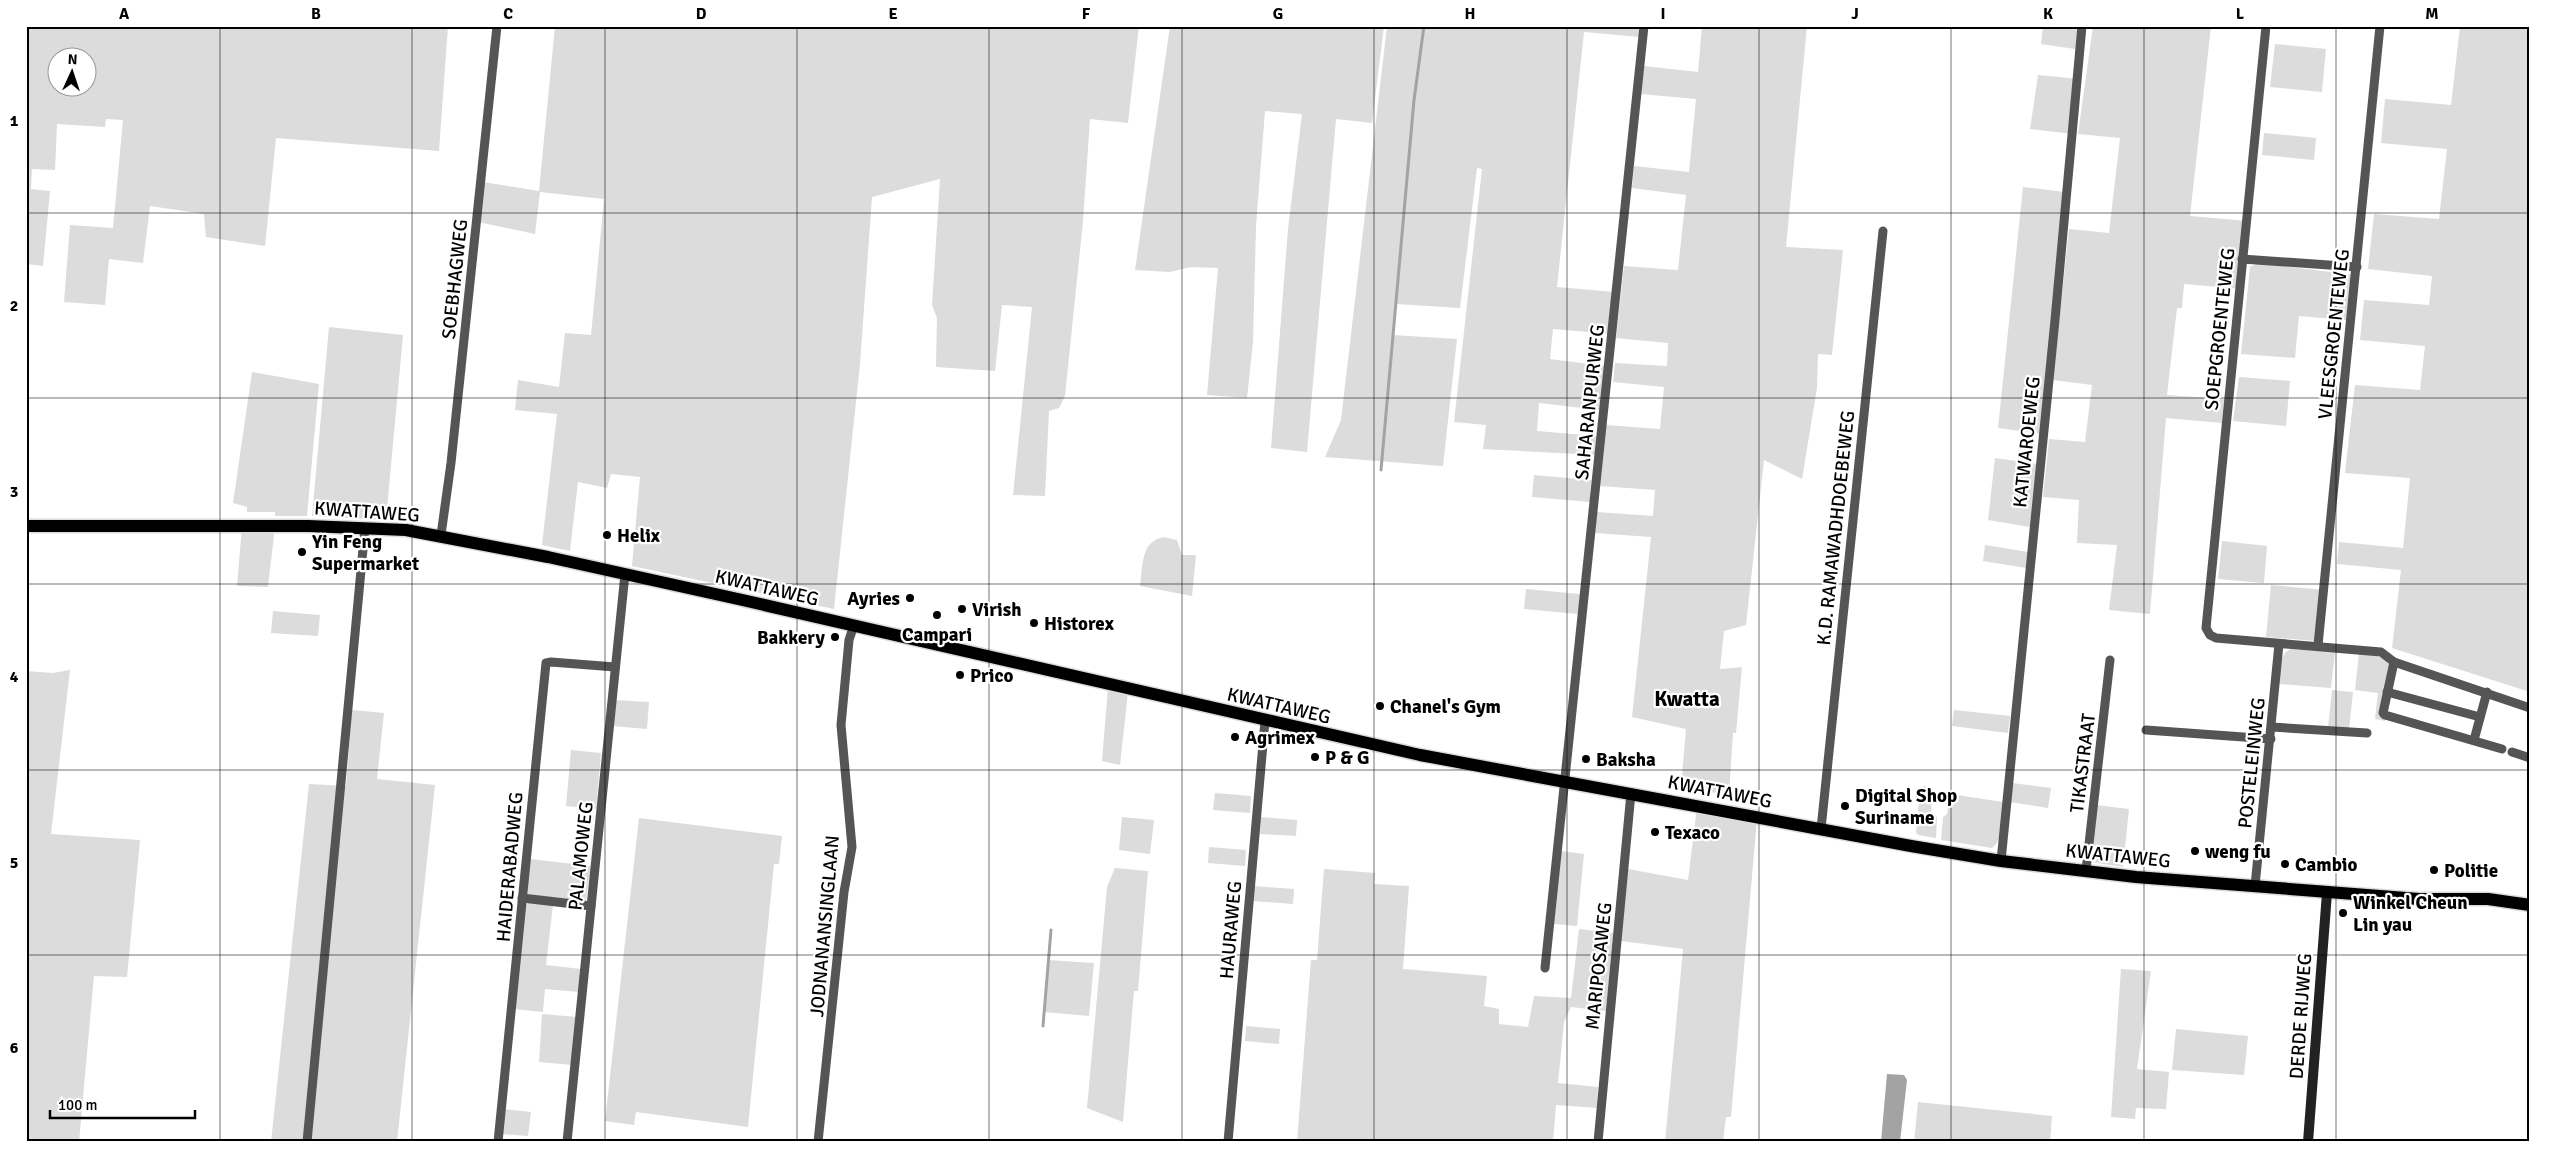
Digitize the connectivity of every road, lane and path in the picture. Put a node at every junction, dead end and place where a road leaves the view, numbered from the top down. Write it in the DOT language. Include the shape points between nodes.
graph roads {
  1 [pos="497,26"];
  2 [pos="1644,26"];
  3 [pos="2082,26"];
  4 [pos="2266,26"];
  5 [pos="2380,26"];
  6 [pos="1883,231"];
  7 [pos="2242,259"];
  8 [pos="2357,267"];
  9 [pos="26,526"];
  10 [pos="365,528"];
  11 [pos="441,535"];
  12 [pos="625,574"];
  13 [pos="854,625"];
  14 [pos="2279,644"];
  15 [pos="2318,645"];
  16 [pos="2110,660"];
  17 [pos="2394,662"];
  18 [pos="615,667"];
  19 [pos="2387,692"];
  20 [pos="2486,692"];
  21 [pos="2530,708"];
  22 [pos="2480,717"];
  23 [pos="1265,721"];
  24 [pos="2272,727"];
  25 [pos="2146,730"];
  26 [pos="2367,733"];
  27 [pos="2271,739"];
  28 [pos="2474,740"];
  29 [pos="2502,749"];
  30 [pos="2512,752"];
  31 [pos="2530,758"];
  32 [pos="1565,781"];
  33 [pos="1632,793"];
  34 [pos="1821,829"];
  35 [pos="2001,862"];
  36 [pos="2086,870"];
  37 [pos="2255,886"];
  38 [pos="2327,893"];
  39 [pos="522,898"];
  40 [pos="2530,905"];
  41 [pos="591,906"];
  42 [pos="1545,968"];
  43 [pos="308,1142"];
  44 [pos="498,1142"];
  45 [pos="566,1142"];
  46 [pos="818,1142"];
  47 [pos="1228,1142"];
  48 [pos="1598,1142"];
  49 [pos="2308,1142"];
  1 -- 11 [label="street, SOEBHAGWEG"];
  2 -- 32 [label="street, SAHARANPURWEG"];
  3 -- 35 [label="street, KATWAROEWEG"];
  4 -- 7 [label="street, SOEPGROENTEWEG"];
  5 -- 8 [label="street, VLEESGROENTEWEG"];
  6 -- 34 [label="street, K.D. RAMAWADHDOEBEWEG"];
  7 -- 8 [label="street"];
  7 -- 14 [label="street, SOEPGROENTEWEG" via="2206,628 2216,638"];
  8 -- 15 [label="street, VLEESGROENTEWEG"];
  9 -- 10 [label="main road, KWATTAWEG"];
  10 -- 11 [label="main road, KWATTAWEG"];
  10 -- 43 [label="street"];
  11 -- 12 [label="main road, KWATTAWEG"];
  12 -- 13 [label="main road, KWATTAWEG"];
  12 -- 18 [label="street, PALAMOWEG"];
  13 -- 23 [label="main road, KWATTAWEG"];
  13 -- 46 [label="street, JODNANANSINGLAAN" via="849,640 841,724 852,847 844,892"];
  14 -- 15 [label="street"];
  14 -- 24 [label="street, POSTELEINWEG"];
  15 -- 17 [label="street" via="2381,652"];
  16 -- 36 [label="street, TIKASTRAAT"];
  17 -- 19 [label="street"];
  17 -- 20 [label="street"];
  18 -- 39 [label="street, HAIDERABADWEG" via="546,664"];
  18 -- 41 [label="street, PALAMOWEG"];
  19 -- 22 [label="street"];
  19 -- 28 [label="street" via="2382,713 2385,715"];
  20 -- 21 [label="street"];
  20 -- 22 [label="street"];
  22 -- 28 [label="street"];
  23 -- 32 [label="main road, KWATTAWEG" via="1420,755"];
  23 -- 47 [label="street, HAURAWEG"];
  24 -- 26 [label="street"];
  24 -- 27 [label="street, POSTELEINWEG"];
  25 -- 27 [label="street"];
  27 -- 37 [label="street, POSTELEINWEG"];
  28 -- 29 [label="street"];
  30 -- 31 [label="street"];
  32 -- 33 [label="main road, KWATTAWEG"];
  32 -- 42 [label="street, SAHARANPURWEG"];
  33 -- 34 [label="main road, KWATTAWEG"];
  33 -- 48 [label="street, MARIPOSAWEG"];
  34 -- 35 [label="main road, KWATTAWEG"];
  35 -- 36 [label="main road, KWATTAWEG"];
  36 -- 37 [label="main road, KWATTAWEG"];
  37 -- 38 [label="main road, KWATTAWEG"];
  38 -- 40 [label="main road, KWATTAWEG" via="2419,899 2488,899"];
  38 -- 49 [label="street, DERDE RIJWEG"];
  39 -- 41 [label="street"];
  39 -- 44 [label="street, HAIDERABADWEG"];
  41 -- 45 [label="street, PALAMOWEG"];
}
